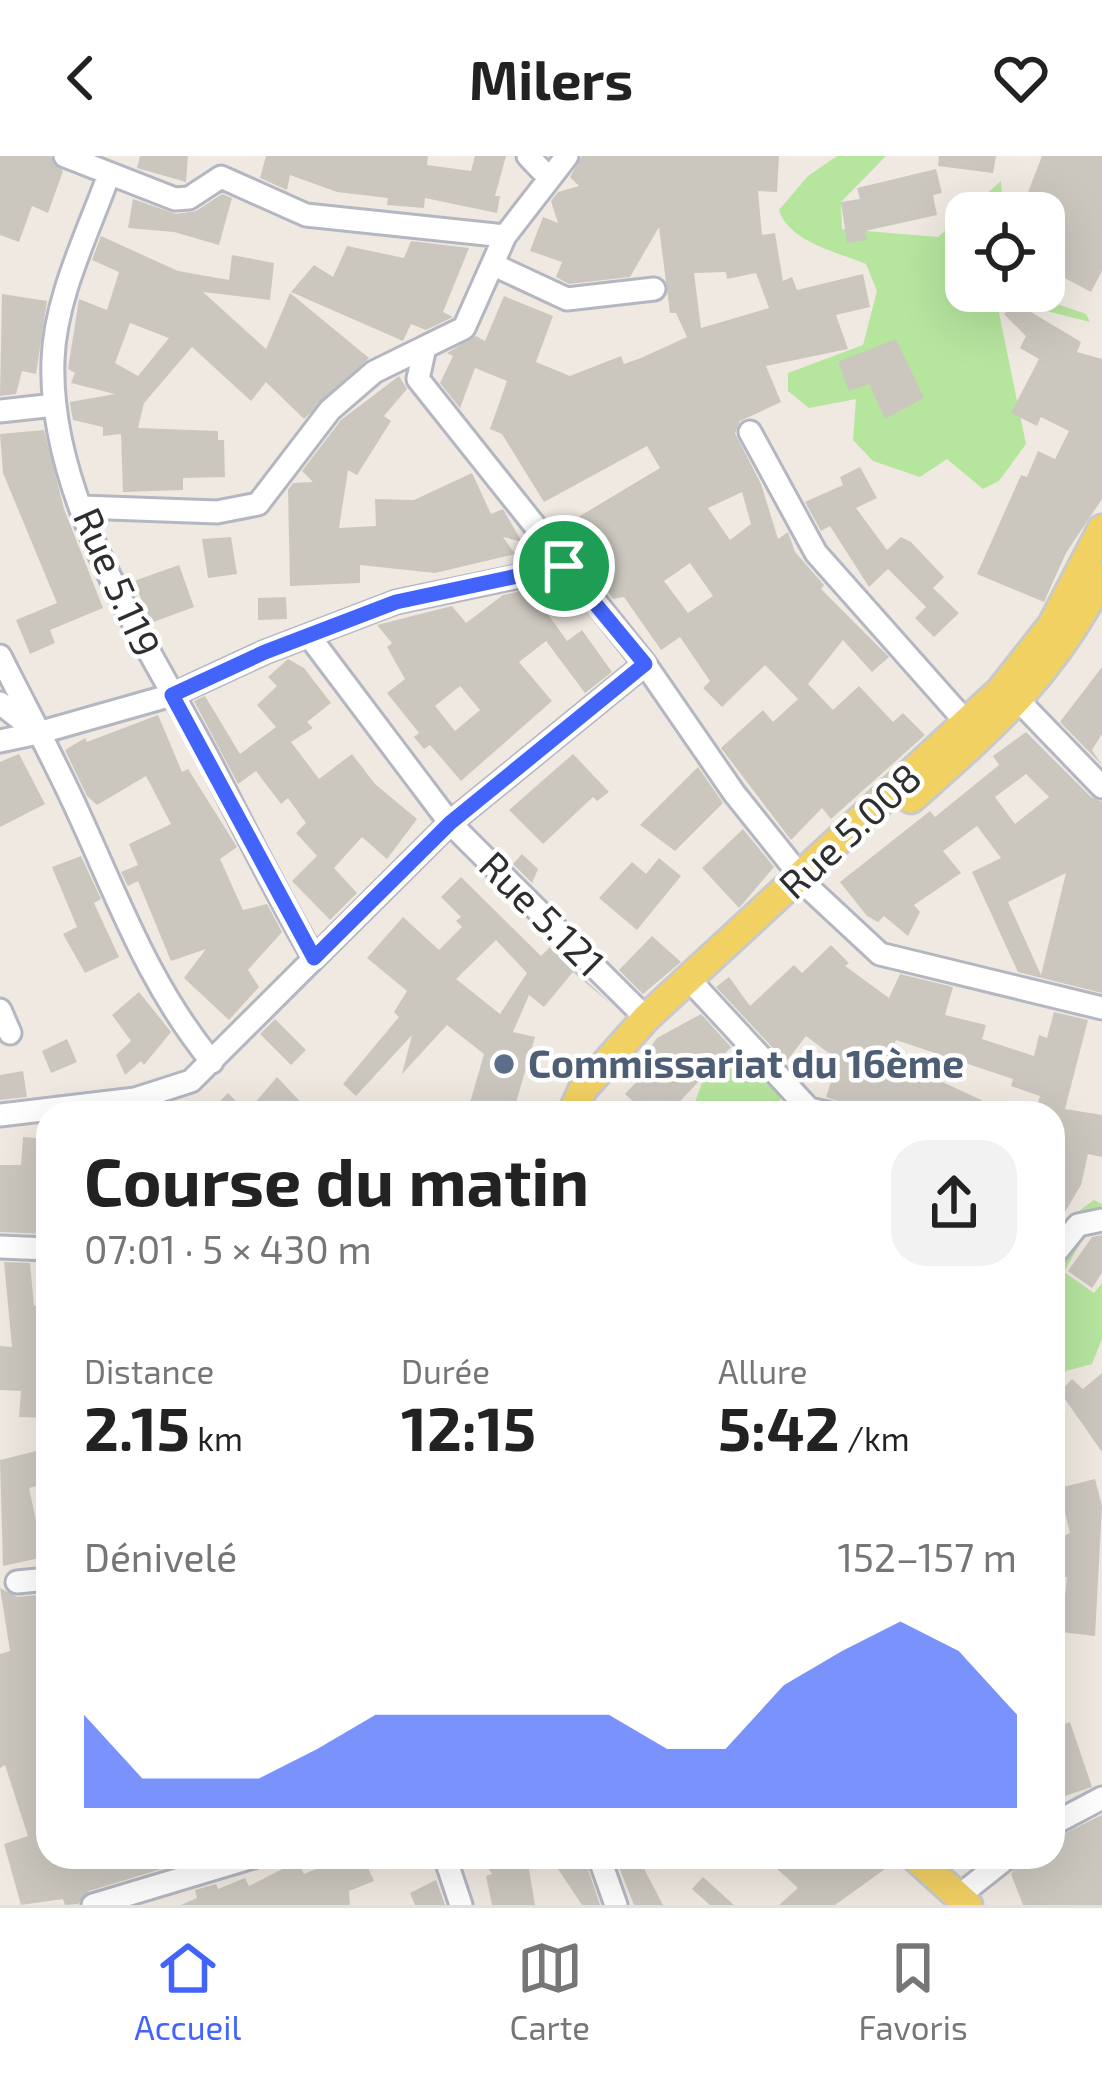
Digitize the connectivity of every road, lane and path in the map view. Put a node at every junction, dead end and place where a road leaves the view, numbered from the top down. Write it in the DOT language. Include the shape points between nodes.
graph roads {
  1 [pos="65,156"];
  2 [pos="528,156"];
  3 [pos="567,156"];
  4 [pos="108,177"];
  5 [pos="548,177"];
  6 [pos="505,236"];
  7 [pos="494,265"];
  8 [pos="654,289"];
  9 [pos="425,347"];
  10 [pos="55,405"];
  11 [pos="0,411"];
  12 [pos="750,431"];
  13 [pos="82,507"];
  14 [pos="1102,529"];
  15 [pos="564,566"];
  16 [pos="1102,577"];
  17 [pos="309,636"];
  18 [pos="0,656"];
  19 [pos="645,664"];
  20 [pos="172,695"];
  21 [pos="1018,701"];
  22 [pos="0,703"];
  23 [pos="966,722"];
  24 [pos="38,733"];
  25 [pos="0,741"];
  26 [pos="1102,787"];
  27 [pos="450,823"];
  28 [pos="805,883"];
  29 [pos="314,958"];
  30 [pos="697,988"];
  31 [pos="1102,1008"];
  32 [pos="0,1010"];
  33 [pos="646,1018"];
  34 [pos="10,1033"];
  35 [pos="212,1062"];
  36 [pos="118,1101"];
  37 [pos="578,1101"];
  38 [pos="594,1101"];
  39 [pos="802,1101"];
  40 [pos="36,1111"];
  41 [pos="0,1115"];
  42 [pos="1102,1220"];
  43 [pos="1065,1241"];
  44 [pos="0,1246"];
  45 [pos="36,1248"];
  46 [pos="36,1580"];
  47 [pos="17,1582"];
  48 [pos="1102,1798"];
  49 [pos="1065,1818"];
  50 [pos="213,1869"];
  51 [pos="449,1869"];
  52 [pos="603,1869"];
  53 [pos="931,1869"];
  54 [pos="948,1869"];
  55 [pos="997,1869"];
  56 [pos="971,1898"];
  57 [pos="93,1905"];
  58 [pos="461,1905"];
  59 [pos="616,1905"];
  1 -- 4 [label="street"];
  2 -- 5 [label="street"];
  3 -- 5 [label="street"];
  4 -- 6 [label="street" via="175,199 221,177 306,215"];
  4 -- 10 [label="street, Rue 5.119" via="56,322"];
  5 -- 6 [label="street"];
  6 -- 7 [label="street"];
  7 -- 8 [label="street" via="567,299"];
  7 -- 9 [label="street" via="464,328"];
  9 -- 13 [label="street" via="352,390 311,429 258,504 217,512"];
  9 -- 15 [label="street" via="418,379"];
  10 -- 11 [label="street"];
  10 -- 13 [label="street, Rue 5.119"];
  12 -- 23 [label="street" via="816,553"];
  13 -- 20 [label="street, Rue 5.119"];
  14 -- 23 [label="main road, Rue 5.008" via="1052,625"];
  15 -- 17 [label="street" via="396,602"];
  15 -- 19 [label="street"];
  16 -- 21 [label="main road, Rue 5.008" via="1072,637"];
  17 -- 20 [label="street"];
  17 -- 27 [label="street, Rue 5.121"];
  18 -- 24 [label="street"];
  19 -- 27 [label="street"];
  19 -- 28 [label="street"];
  20 -- 24 [label="street"];
  20 -- 29 [label="street, Rue 5.119"];
  21 -- 26 [label="street"];
  21 -- 28 [label="main road, Rue 5.008"];
  22 -- 24 [label="street"];
  23 -- 28 [label="main road, Rue 5.008"];
  24 -- 25 [label="street"];
  24 -- 35 [label="street" via="150,975"];
  27 -- 29 [label="street"];
  27 -- 33 [label="street, Rue 5.121"];
  28 -- 30 [label="main road, Rue 5.008"];
  28 -- 31 [label="street" via="880,954"];
  28 -- 33 [label="main road, Rue 5.008"];
  29 -- 35 [label="street"];
  30 -- 38 [label="main road, Rue 5.008" via="618,1062"];
  30 -- 39 [label="street"];
  32 -- 34 [label="street"];
  33 -- 37 [label="main road, Rue 5.008"];
  35 -- 36 [label="street" via="190,1081"];
  40 -- 41 [label="street"];
  42 -- 43 [label="street" via="1078,1225"];
  44 -- 45 [label="street"];
  46 -- 47 [label="street"];
  48 -- 49 [label="street"];
  50 -- 57 [label="street"];
  51 -- 58 [label="street"];
  52 -- 59 [label="street"];
  53 -- 56 [label="main road"];
  54 -- 56 [label="main road"];
  55 -- 56 [label="street"];
}
